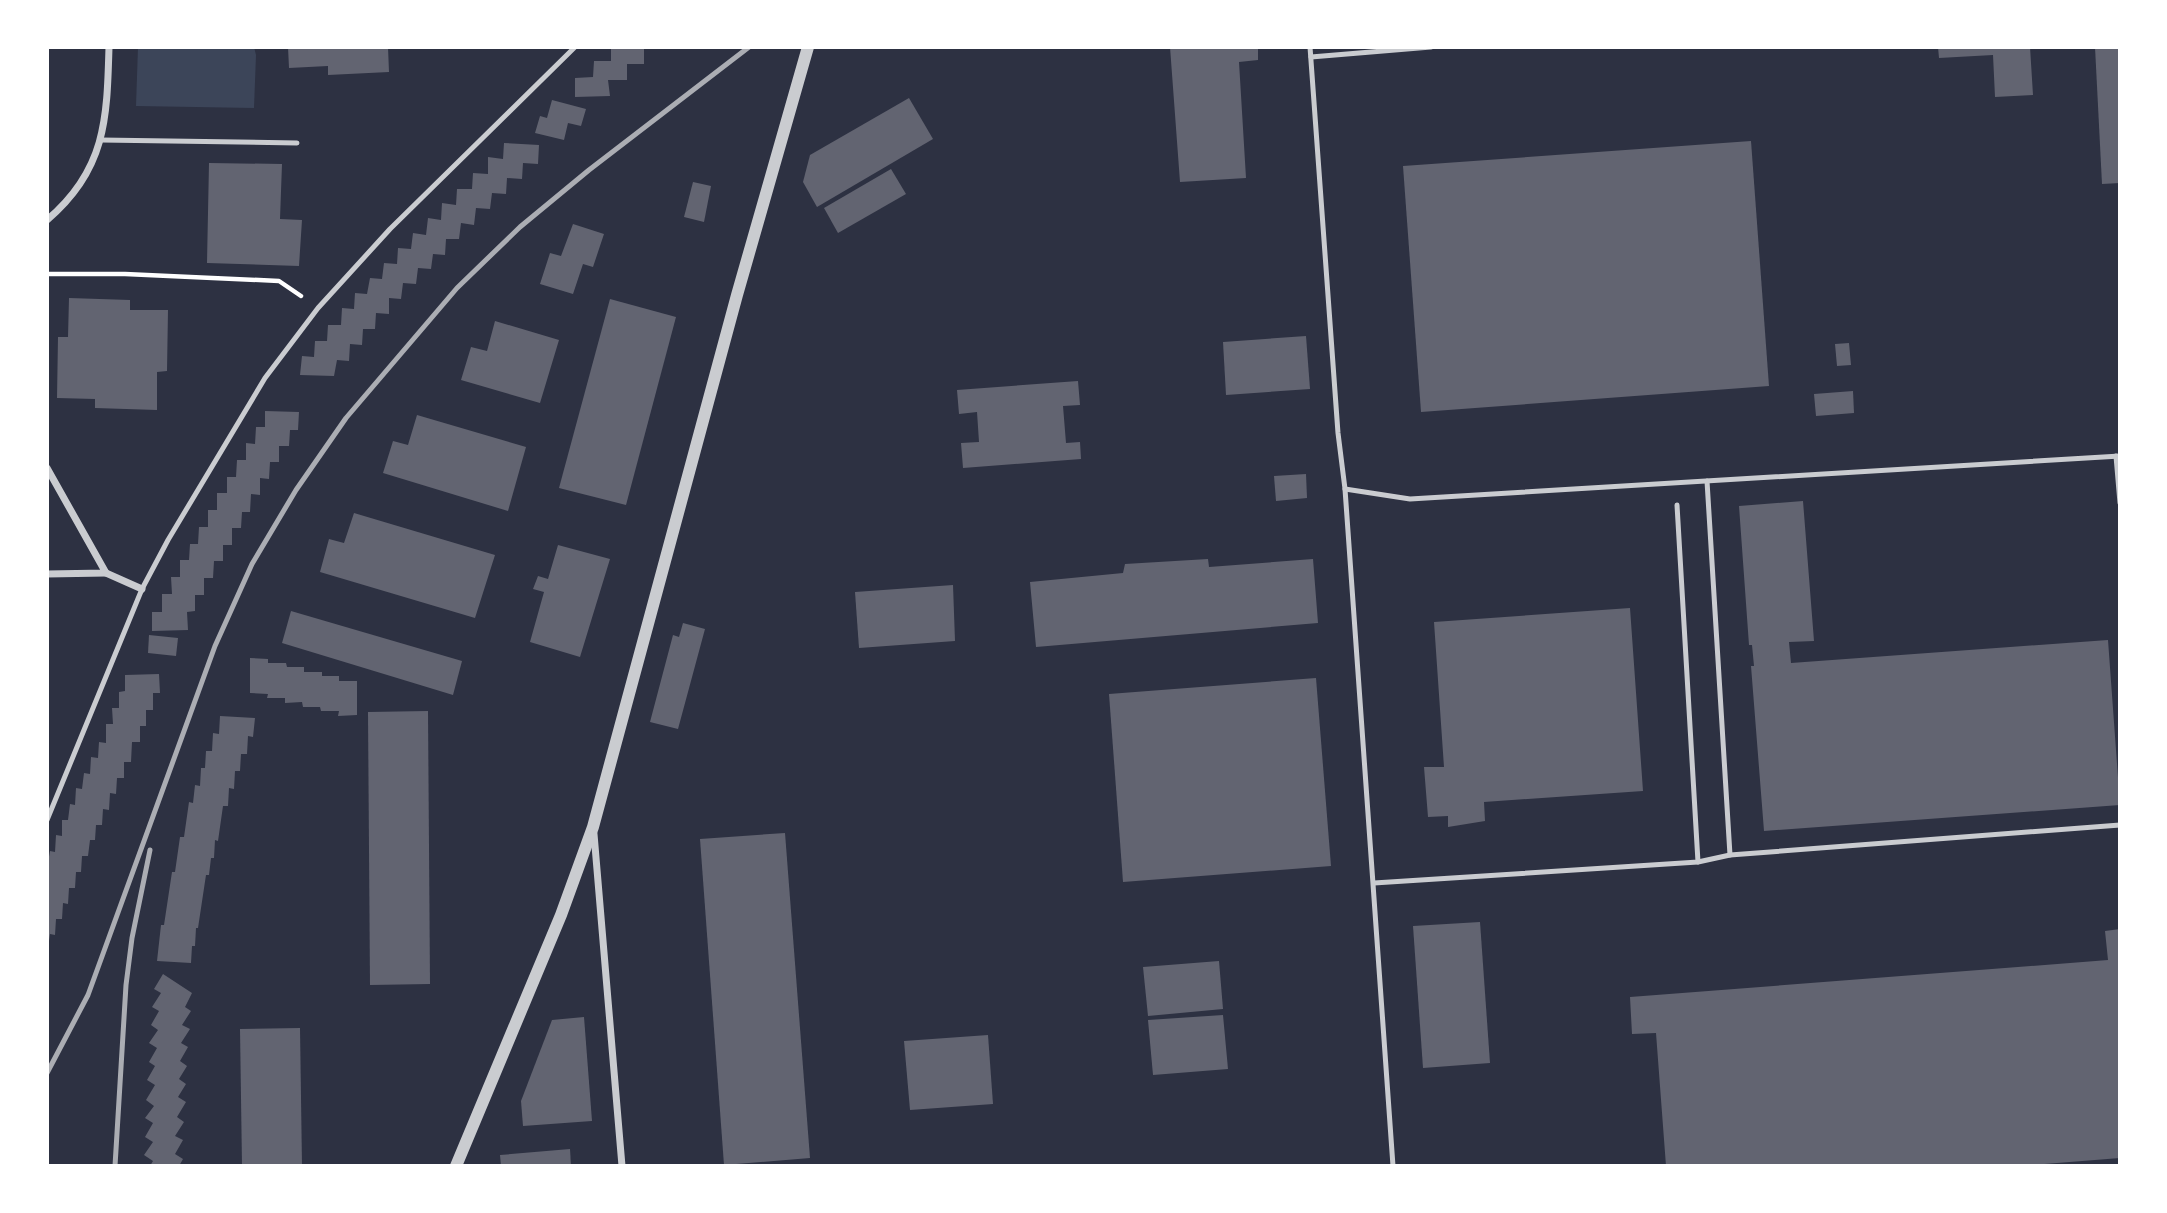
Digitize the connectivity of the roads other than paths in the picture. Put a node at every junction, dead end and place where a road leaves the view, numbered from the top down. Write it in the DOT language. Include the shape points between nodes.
graph roads {
  1 [pos="109,47"];
  2 [pos="575,47"];
  3 [pos="808,47"];
  4 [pos="1310,47"];
  5 [pos="1431,47"];
  6 [pos="1311,57"];
  7 [pos="101,140"];
  8 [pos="297,143"];
  9 [pos="47,220"];
  10 [pos="2118,456"];
  11 [pos="47,468"];
  12 [pos="1707,481"];
  13 [pos="1345,489"];
  14 [pos="2120,503"];
  15 [pos="1677,505"];
  16 [pos="106,573"];
  17 [pos="47,574"];
  18 [pos="142,589"];
  19 [pos="47,820"];
  20 [pos="2120,825"];
  21 [pos="593,827"];
  22 [pos="1730,855"];
  23 [pos="1698,862"];
  24 [pos="1374,883"];
  25 [pos="456,1166"];
  26 [pos="622,1166"];
  27 [pos="1393,1166"];
  1 -- 7 [label="street"];
  2 -- 18 [label="lane" via="390,229 318,308 265,378"];
  3 -- 21 [label="street"];
  4 -- 6 [label="lane"];
  5 -- 6 [label="lane"];
  6 -- 13 [label="lane"];
  7 -- 8 [label="lane"];
  7 -- 9 [label="street" via="90,170"];
  10 -- 12 [label="lane"];
  10 -- 14 [label="lane"];
  11 -- 16 [label="street"];
  12 -- 13 [label="lane" via="1410,499"];
  12 -- 22 [label="lane"];
  13 -- 24 [label="lane"];
  15 -- 23 [label="lane"];
  16 -- 17 [label="street"];
  16 -- 18 [label="street"];
  18 -- 19 [label="lane"];
  20 -- 22 [label="lane"];
  21 -- 25 [label="street"];
  21 -- 26 [label="street"];
  22 -- 23 [label="lane"];
  23 -- 24 [label="lane"];
  24 -- 27 [label="lane"];
}
